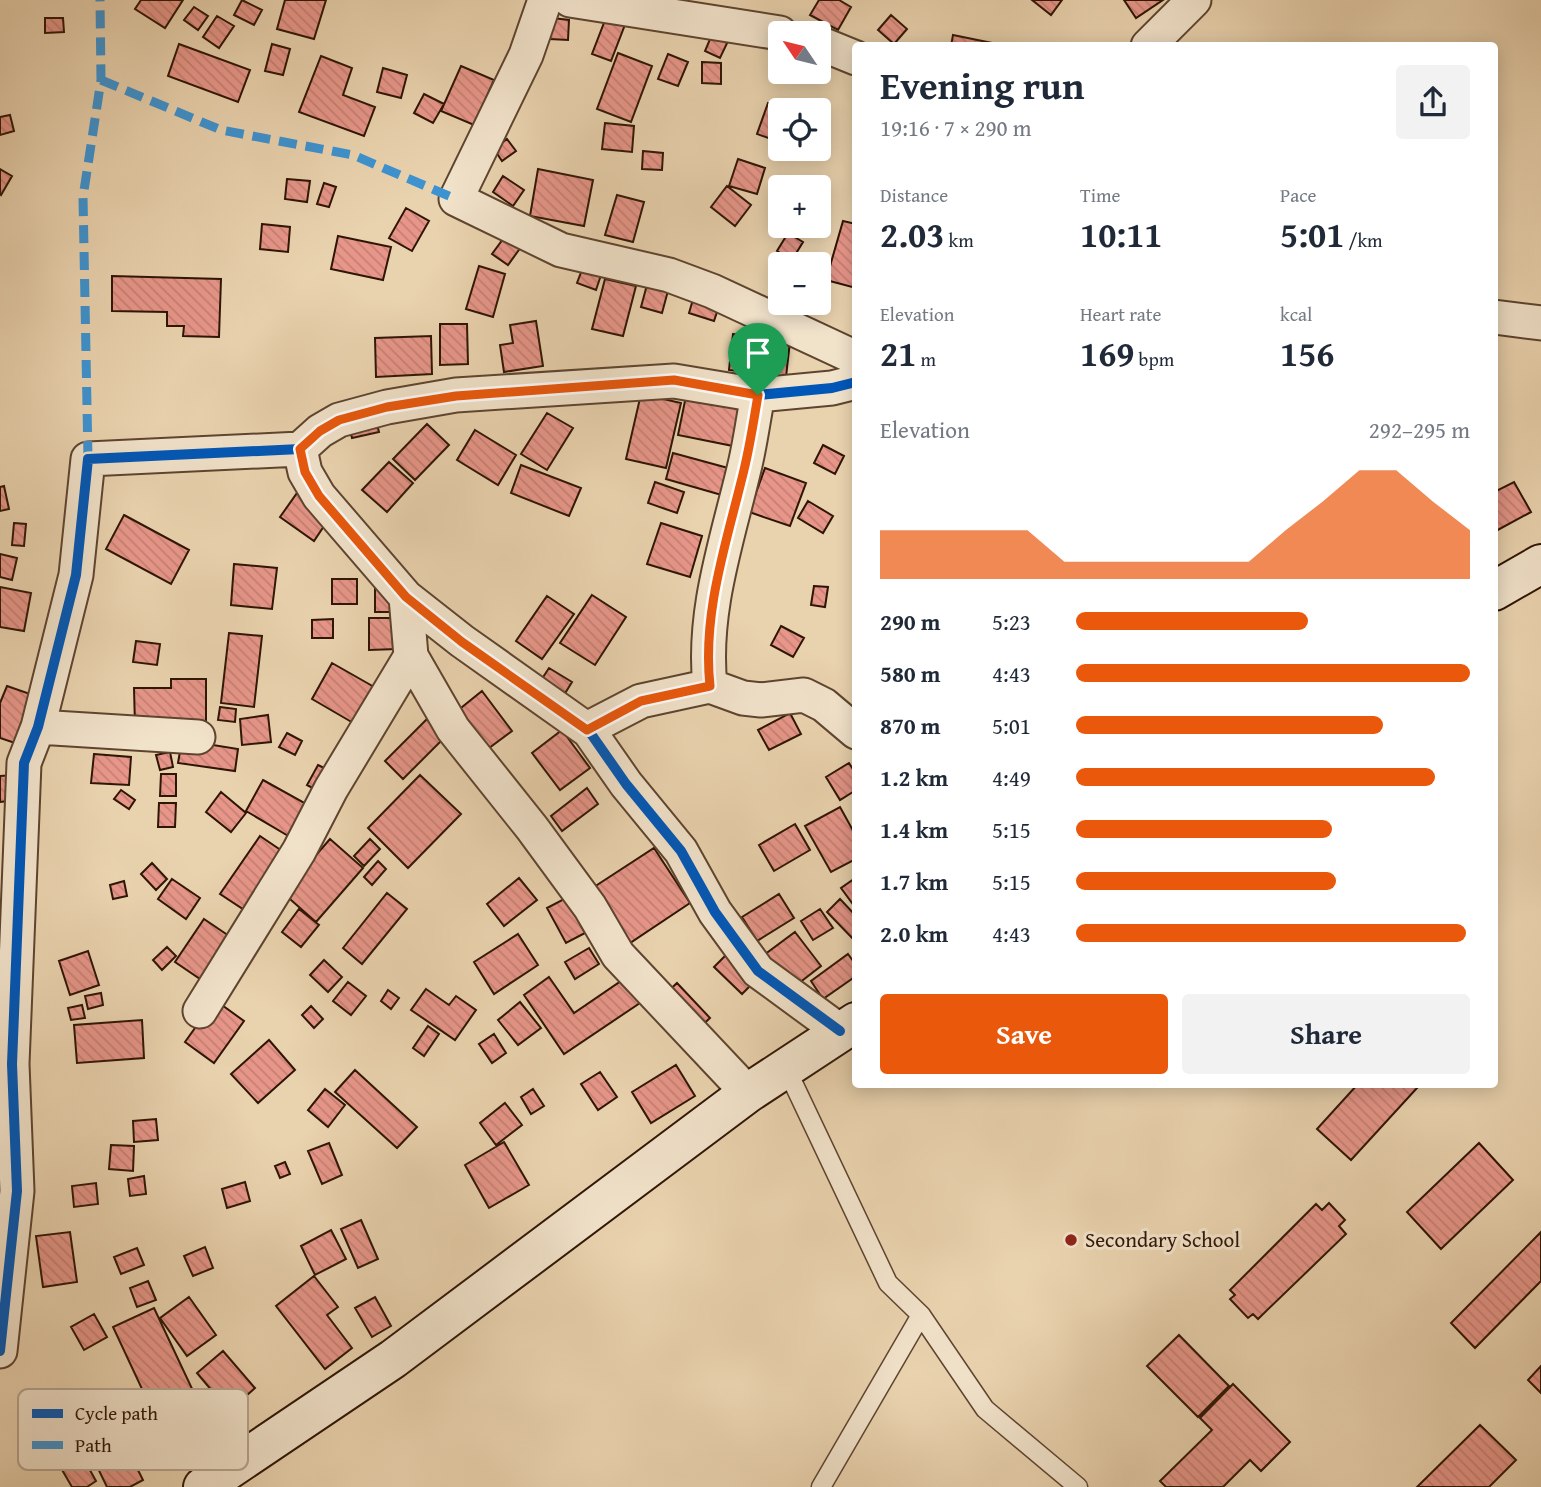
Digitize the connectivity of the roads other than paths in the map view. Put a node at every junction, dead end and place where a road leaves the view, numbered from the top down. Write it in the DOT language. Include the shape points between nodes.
graph roads {
  1 [pos="545,0"];
  2 [pos="569,0"];
  3 [pos="1194,0"];
  4 [pos="768,31"];
  5 [pos="1152,42"];
  6 [pos="831,48"];
  7 [pos="852,56"];
  8 [pos="1498,318"];
  9 [pos="1541,323"];
  10 [pos="852,356"];
  11 [pos="852,384"];
  12 [pos="758,395"];
  13 [pos="300,449"];
  14 [pos="1541,564"];
  15 [pos="1498,589"];
  16 [pos="406,597"];
  17 [pos="411,656"];
  18 [pos="710,686"];
  19 [pos="38,727"];
  20 [pos="852,729"];
  21 [pos="587,730"];
  22 [pos="198,737"];
  23 [pos="10,819"];
  24 [pos="200,1011"];
  25 [pos="848,1027"];
  26 [pos="787,1070"];
  27 [pos="748,1093"];
  28 [pos="921,1315"];
  29 [pos="0,1351"];
  30 [pos="248,1457"];
  31 [pos="228,1470"];
  32 [pos="203,1487"];
  33 [pos="821,1487"];
  34 [pos="1078,1487"];
  1 -- 10 [label="street" via="526,55 456,198 561,250 669,275"];
  2 -- 4 [label="street"];
  3 -- 5 [label="street"];
  6 -- 7 [label="street"];
  8 -- 9 [label="street"];
  11 -- 12 [label="street"];
  12 -- 13 [label="street" via="674,380 456,396 339,420"];
  12 -- 18 [label="street" via="714,601 706,650"];
  13 -- 16 [label="street" via="305,472 319,496"];
  13 -- 19 [label="street" via="88,459 76,575"];
  14 -- 15 [label="main road"];
  16 -- 17 [label="street"];
  16 -- 21 [label="street"];
  17 -- 24 [label="street"];
  17 -- 27 [label="street" via="453,729 590,907 618,955"];
  18 -- 20 [label="street" via="761,700 804,695"];
  18 -- 21 [label="street" via="641,701"];
  19 -- 22 [label="street"];
  19 -- 23 [label="street" via="24,763 25,796"];
  21 -- 25 [label="street" via="681,851 715,912 758,971"];
  23 -- 29 [label="street" via="17,1191"];
  25 -- 26 [label="main road"];
  26 -- 27 [label="main road"];
  26 -- 28 [label="lane" via="888,1283"];
  27 -- 30 [label="main road" via="393,1359"];
  28 -- 33 [label="lane"];
  28 -- 34 [label="lane" via="985,1409"];
  31 -- 32 [label="main road"];
}
